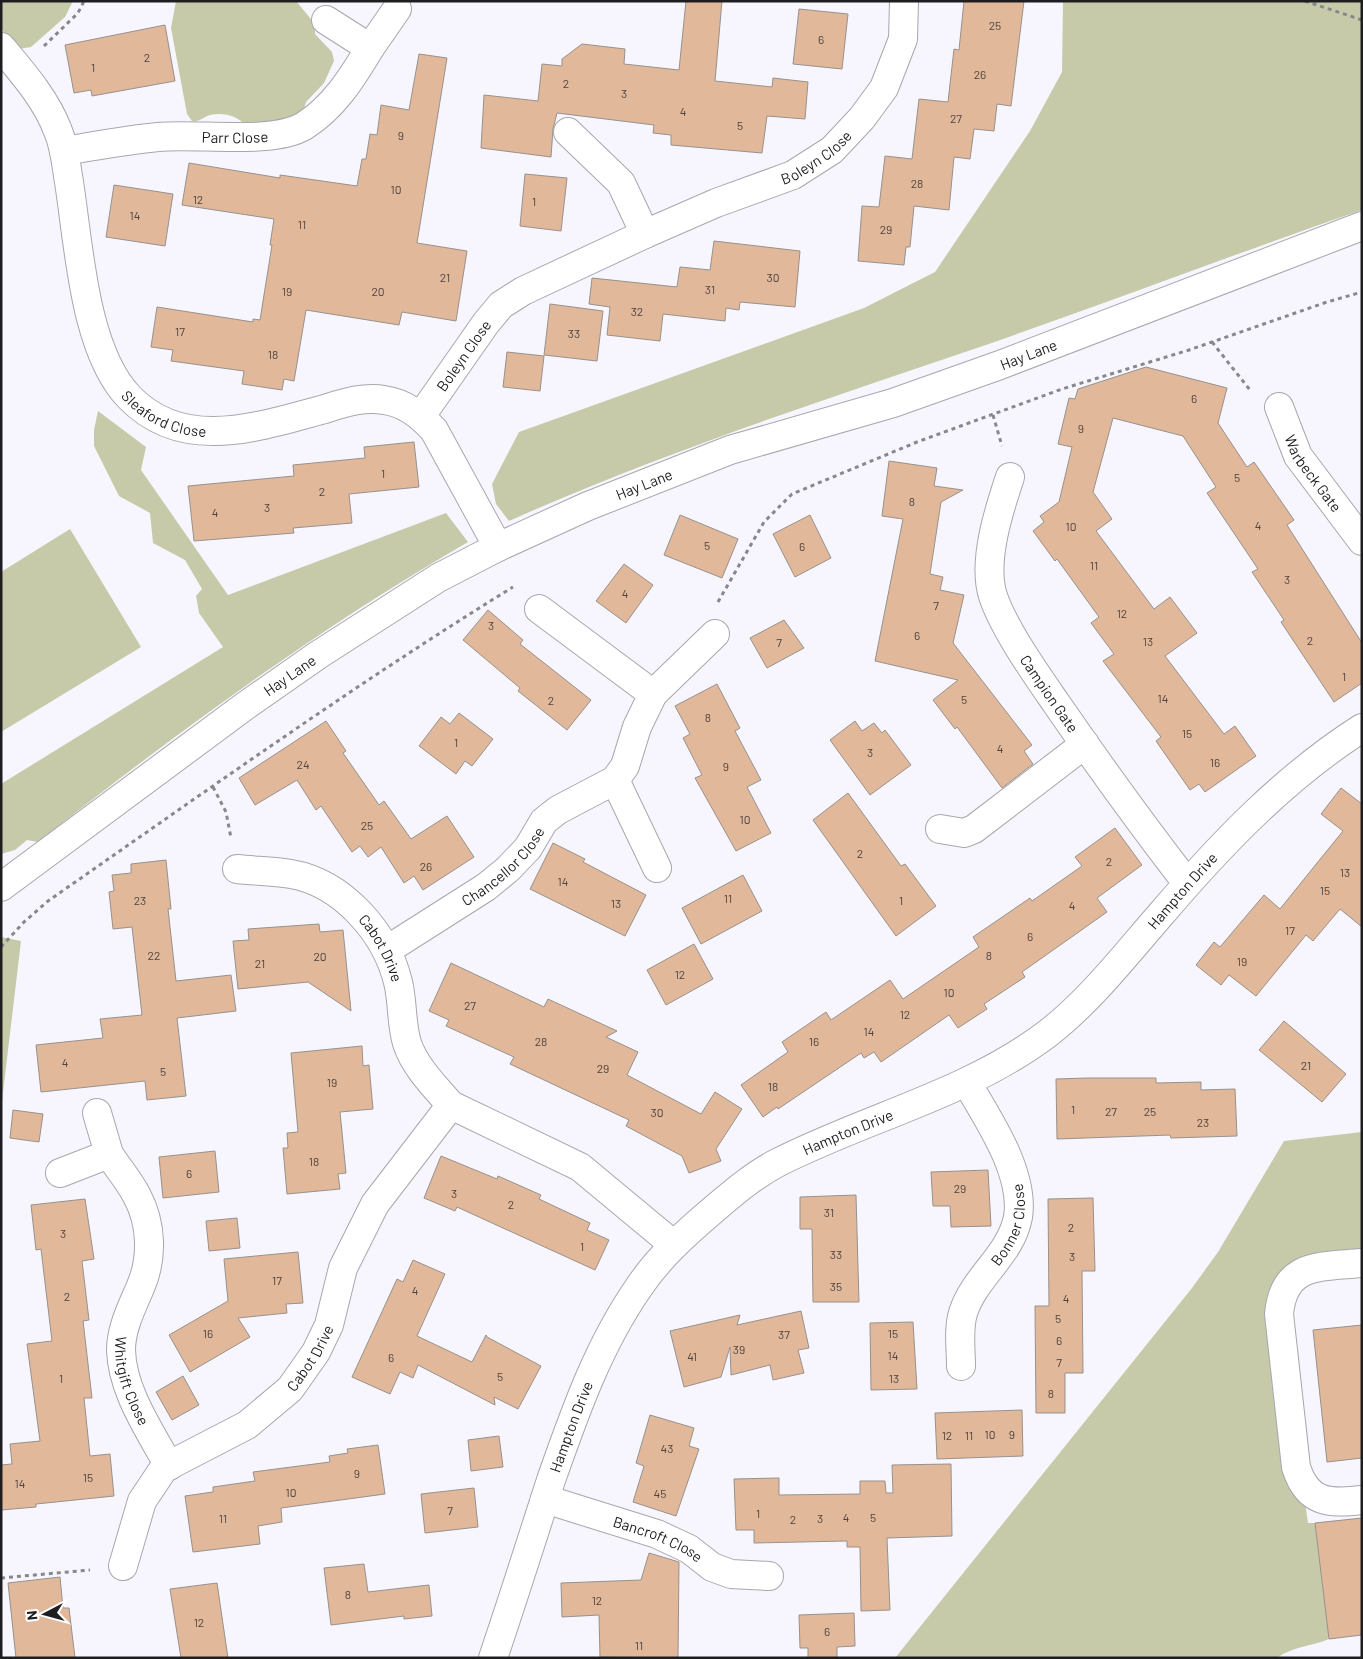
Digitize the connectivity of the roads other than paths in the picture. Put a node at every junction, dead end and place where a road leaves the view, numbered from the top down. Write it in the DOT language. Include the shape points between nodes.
graph roads {
  1 [pos="904,1"];
  2 [pos="397,9"];
  3 [pos="326,20"];
  4 [pos="1,47"];
  5 [pos="370,48"];
  6 [pos="568,132"];
  7 [pos="64,151"];
  8 [pos="1362,226"];
  9 [pos="645,234"];
  10 [pos="1279,407"];
  11 [pos="421,416"];
  12 [pos="1010,478"];
  13 [pos="1360,535"];
  14 [pos="498,547"];
  15 [pos="539,609"];
  16 [pos="715,634"];
  17 [pos="643,686"];
  18 [pos="1362,728"];
  19 [pos="1085,744"];
  20 [pos="615,780"];
  21 [pos="940,829"];
  22 [pos="657,868"];
  23 [pos="237,869"];
  24 [pos="1187,883"];
  25 [pos="1,887"];
  26 [pos="387,950"];
  27 [pos="967,1083"];
  28 [pos="451,1105"];
  29 [pos="97,1113"];
  30 [pos="110,1154"];
  31 [pos="60,1173"];
  32 [pos="674,1244"];
  33 [pos="1362,1263"];
  34 [pos="961,1366"];
  35 [pos="169,1466"];
  36 [pos="545,1499"];
  37 [pos="1362,1500"];
  38 [pos="123,1566"];
  39 [pos="769,1576"];
  40 [pos="493,1658"];
  1 -- 9 [label="street, Boleyn Close" via="903,39 884,88 832,150 794,175 716,203"];
  2 -- 5 [label="street, Parr Close"];
  3 -- 5 [label="street"];
  4 -- 7 [label="street, Sleaford Close" via="31,82 58,130"];
  5 -- 7 [label="street, Parr Close" via="332,104 304,126 290,132 269,136 157,137"];
  6 -- 9 [label="street" via="621,183"];
  7 -- 11 [label="street, Sleaford Close" via="93,331 109,369 129,397 157,418 183,428 234,431 359,400 384,400 408,407"];
  8 -- 14 [label="street, Hay Lane" via="1000,365 706,459 588,506"];
  9 -- 11 [label="street, Boleyn Close" via="522,291 501,305"];
  10 -- 13 [label="street, Warbeck Gate" via="1298,456"];
  11 -- 14 [label="street, Sleaford Close" via="449,455"];
  12 -- 19 [label="street, Campion Gate" via="992,544 992,595 1029,662"];
  14 -- 25 [label="street, Hay Lane" via="438,578 312,660"];
  15 -- 17 [label="street"];
  16 -- 17 [label="street"];
  17 -- 20 [label="street" via="637,727 625,766"];
  18 -- 24 [label="street, Hampton Drive" via="1284,786"];
  19 -- 21 [label="street" via="974,829 964,833"];
  19 -- 24 [label="street, Campion Gate"];
  20 -- 22 [label="street"];
  20 -- 26 [label="street, Chancellor Close" via="558,810 544,821 528,848 508,869 486,887"];
  23 -- 26 [label="street, Cabot Drive" via="292,874 320,884 351,905 375,930"];
  24 -- 27 [label="street, Hampton Drive" via="1095,989 1048,1033"];
  26 -- 28 [label="street, Cabot Drive" via="398,982 408,1044 434,1086"];
  27 -- 32 [label="street, Hampton Drive" via="772,1166 733,1192"];
  27 -- 34 [label="street, Bonner Close" via="1006,1155 1017,1189 1018,1217 1009,1241 974,1289 963,1313"];
  28 -- 32 [label="street, Cabot Drive" via="580,1167"];
  28 -- 35 [label="street, Cabot Drive" via="375,1204 343,1268 329,1325 316,1352 290,1389 247,1425"];
  29 -- 30 [label="street, Whitgift Close"];
  30 -- 31 [label="street"];
  30 -- 35 [label="street, Whitgift Close" via="146,1216 150,1252 143,1282 125,1324 121,1350 136,1406"];
  32 -- 36 [label="street, Hampton Drive" via="640,1284 592,1368"];
  33 -- 37 [label="street" via="1311,1268 1293,1277 1284,1293 1279,1314 1296,1467 1300,1478 1308,1489 1328,1502"];
  35 -- 38 [label="street, Cabot Drive" via="164,1468 142,1501"];
  36 -- 39 [label="street, Bancroft Close" via="658,1534 688,1549 712,1567 731,1574"];
  36 -- 40 [label="street, Hampton Drive"];
}
